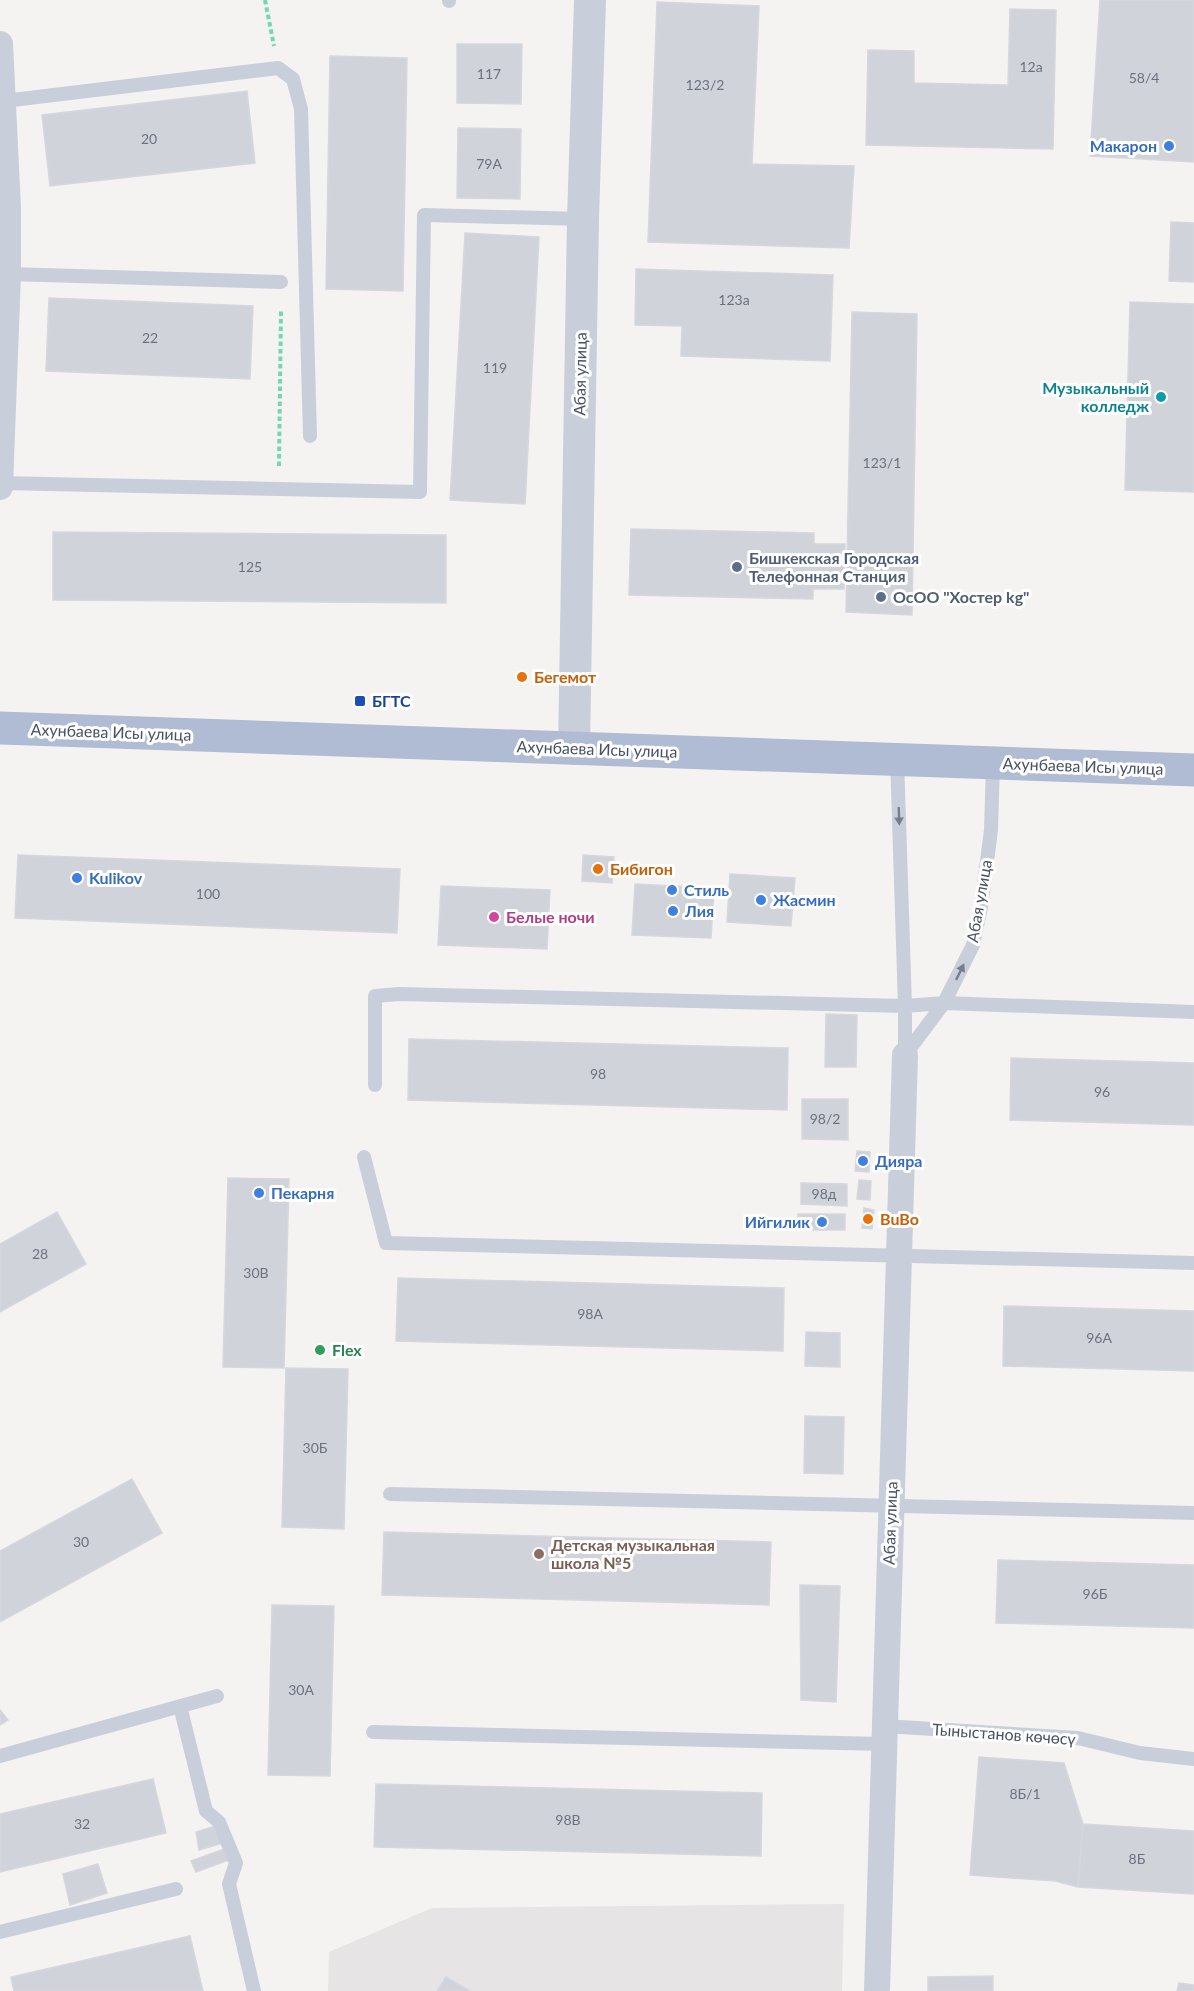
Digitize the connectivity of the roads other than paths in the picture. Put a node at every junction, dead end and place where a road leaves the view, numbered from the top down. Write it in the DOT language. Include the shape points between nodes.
graph roads {
  1 [pos="590,0"];
  2 [pos="0,44"];
  3 [pos="4,101"];
  4 [pos="3,159"];
  5 [pos="583,219"];
  6 [pos="8,274"];
  7 [pos="281,282"];
  8 [pos="310,436"];
  9 [pos="0,485"];
  10 [pos="0,728"];
  11 [pos="574,749"];
  12 [pos="897,758"];
  13 [pos="993,763"];
  14 [pos="1194,770"];
  15 [pos="944,1003"];
  16 [pos="905,1006"];
  17 [pos="1194,1012"];
  18 [pos="904,1055"];
  19 [pos="375,1085"];
  20 [pos="364,1157"];
  21 [pos="897,1256"];
  22 [pos="1194,1263"];
  23 [pos="390,1494"];
  24 [pos="890,1506"];
  25 [pos="1194,1514"];
  26 [pos="217,1696"];
  27 [pos="180,1706"];
  28 [pos="374,1732"];
  29 [pos="884,1735"];
  30 [pos="0,1756"];
  31 [pos="1194,1759"];
  32 [pos="176,1889"];
  33 [pos="0,1932"];
  34 [pos="254,1991"];
  35 [pos="877,1991"];
  1 -- 5 [label="street, Абая улица"];
  2 -- 3 [label="street"];
  3 -- 4 [label="street"];
  3 -- 8 [label="lane" via="278,68 293,79 301,109"];
  4 -- 6 [label="street"];
  5 -- 9 [label="lane" via="424,215 420,492"];
  5 -- 11 [label="street, Абая улица"];
  6 -- 7 [label="lane"];
  6 -- 9 [label="street"];
  10 -- 11 [label="main road, Ахунбаева Исы улица"];
  11 -- 12 [label="main road, Ахунбаева Исы улица"];
  12 -- 13 [label="main road, Ахунбаева Исы улица"];
  12 -- 16 [label="lane, Абая улица, one-way"];
  13 -- 14 [label="main road, Ахунбаева Исы улица"];
  15 -- 13 [label="lane, Абая улица, one-way" via="973,945 981,907 991,830"];
  15 -- 16 [label="lane"];
  15 -- 17 [label="lane"];
  15 -- 18 [label="lane, Абая улица"];
  16 -- 18 [label="lane, Абая улица"];
  16 -- 19 [label="lane" via="375,996"];
  18 -- 21 [label="street, Абая улица"];
  20 -- 21 [label="lane" via="386,1243"];
  21 -- 22 [label="lane"];
  21 -- 24 [label="street, Абая улица"];
  23 -- 24 [label="lane"];
  24 -- 25 [label="lane"];
  24 -- 29 [label="street, Абая улица"];
  26 -- 27 [label="lane"];
  27 -- 30 [label="lane"];
  27 -- 34 [label="lane" via="206,1811 219,1822 236,1863 229,1884"];
  28 -- 29 [label="lane, Тыныстанов көчөсү"];
  29 -- 31 [label="lane, Тыныстанов көчөсү" via="1078,1738 1140,1753"];
  29 -- 35 [label="street, Абая улица"];
  32 -- 33 [label="lane"];
}
